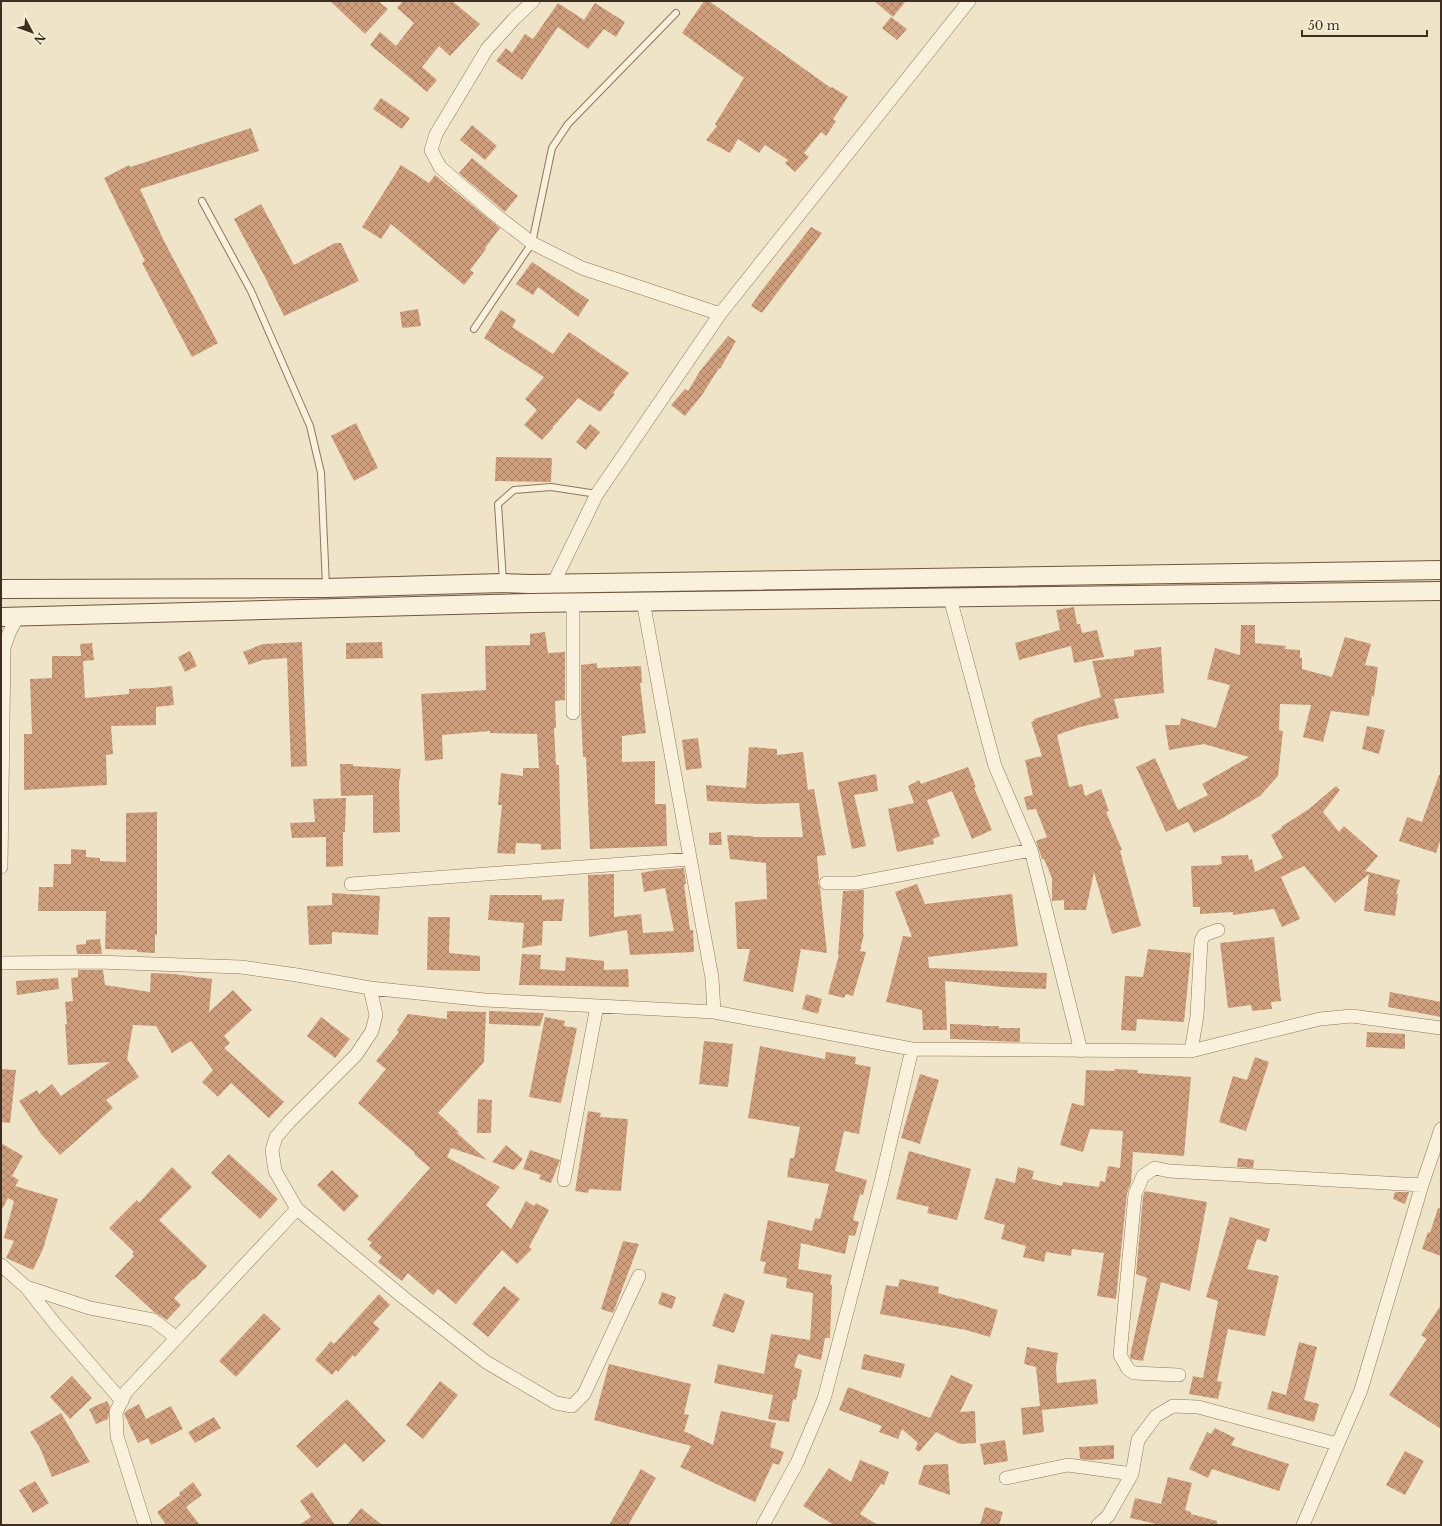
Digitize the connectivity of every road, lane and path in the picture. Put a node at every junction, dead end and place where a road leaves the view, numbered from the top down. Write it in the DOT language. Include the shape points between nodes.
graph roads {
  1 [pos="533,1"];
  2 [pos="970,1"];
  3 [pos="676,12"];
  4 [pos="202,201"];
  5 [pos="532,243"];
  6 [pos="720,314"];
  7 [pos="474,329"];
  8 [pos="597,494"];
  9 [pos="1441,570"];
  10 [pos="503,583"];
  11 [pos="553,584"];
  12 [pos="326,588"];
  13 [pos="1,589"];
  14 [pos="1441,591"];
  15 [pos="950,598"];
  16 [pos="643,601"];
  17 [pos="573,603"];
  18 [pos="10,617"];
  19 [pos="573,713"];
  20 [pos="1031,850"];
  21 [pos="690,859"];
  22 [pos="1,861"];
  23 [pos="1,866"];
  24 [pos="826,883"];
  25 [pos="351,884"];
  26 [pos="1218,930"];
  27 [pos="1,963"];
  28 [pos="370,988"];
  29 [pos="597,1006"];
  30 [pos="714,1012"];
  31 [pos="1441,1028"];
  32 [pos="912,1049"];
  33 [pos="1081,1051"];
  34 [pos="1191,1051"];
  35 [pos="1441,1129"];
  36 [pos="564,1180"];
  37 [pos="1422,1185"];
  38 [pos="297,1209"];
  39 [pos="1,1265"];
  40 [pos="639,1276"];
  41 [pos="26,1287"];
  42 [pos="177,1338"];
  43 [pos="1179,1376"];
  44 [pos="122,1401"];
  45 [pos="1337,1444"];
  46 [pos="1132,1474"];
  47 [pos="1006,1478"];
  48 [pos="145,1525"];
  49 [pos="763,1525"];
  50 [pos="1098,1525"];
  51 [pos="1303,1525"];
  1 -- 5 [label="street" via="487,49 436,134 431,150 440,167"];
  2 -- 6 [label="street"];
  3 -- 5 [label="lane" via="568,124 552,148"];
  4 -- 12 [label="lane" via="251,291 310,426 321,473"];
  5 -- 6 [label="street" via="582,268"];
  5 -- 7 [label="lane"];
  6 -- 8 [label="street"];
  8 -- 10 [label="lane" via="551,487 514,490 498,504"];
  8 -- 11 [label="street"];
  9 -- 11 [label="street"];
  10 -- 11 [label="street"];
  10 -- 12 [label="street"];
  12 -- 13 [label="street"];
  14 -- 15 [label="street"];
  15 -- 16 [label="street"];
  15 -- 20 [label="street" via="995,766"];
  16 -- 17 [label="street"];
  16 -- 21 [label="street"];
  17 -- 18 [label="street"];
  17 -- 19 [label="street"];
  18 -- 22 [label="street" via="9,633 4,648"];
  20 -- 24 [label="street" via="858,883"];
  20 -- 33 [label="street"];
  21 -- 25 [label="street"];
  21 -- 30 [label="street" via="712,978"];
  22 -- 23 [label="street"];
  26 -- 34 [label="street" via="1204,935 1201,941 1197,1016"];
  27 -- 28 [label="street" via="97,962 241,967"];
  28 -- 29 [label="street" via="484,1000"];
  28 -- 38 [label="street" via="376,1015 372,1031 356,1055 276,1137 272,1150 275,1171"];
  29 -- 30 [label="street"];
  29 -- 36 [label="street"];
  30 -- 32 [label="street"];
  31 -- 34 [label="street" via="1352,1016 1326,1018"];
  32 -- 33 [label="street"];
  32 -- 49 [label="street" via="824,1399 798,1463"];
  33 -- 34 [label="street"];
  35 -- 37 [label="street"];
  37 -- 43 [label="street" via="1169,1171 1154,1168 1143,1176 1135,1194 1120,1355 1128,1369 1134,1373"];
  37 -- 45 [label="street" via="1361,1390"];
  38 -- 40 [label="street" via="486,1362 556,1403 572,1406 584,1394"];
  38 -- 42 [label="street"];
  39 -- 41 [label="street"];
  41 -- 42 [label="street" via="90,1308 153,1320"];
  41 -- 44 [label="street"];
  42 -- 44 [label="street" via="126,1392"];
  44 -- 48 [label="street" via="116,1412 117,1436"];
  45 -- 46 [label="street" via="1198,1407 1172,1406 1156,1416 1138,1440"];
  45 -- 51 [label="street"];
  46 -- 47 [label="street" via="1068,1465"];
  46 -- 50 [label="street" via="1108,1516"];
}
